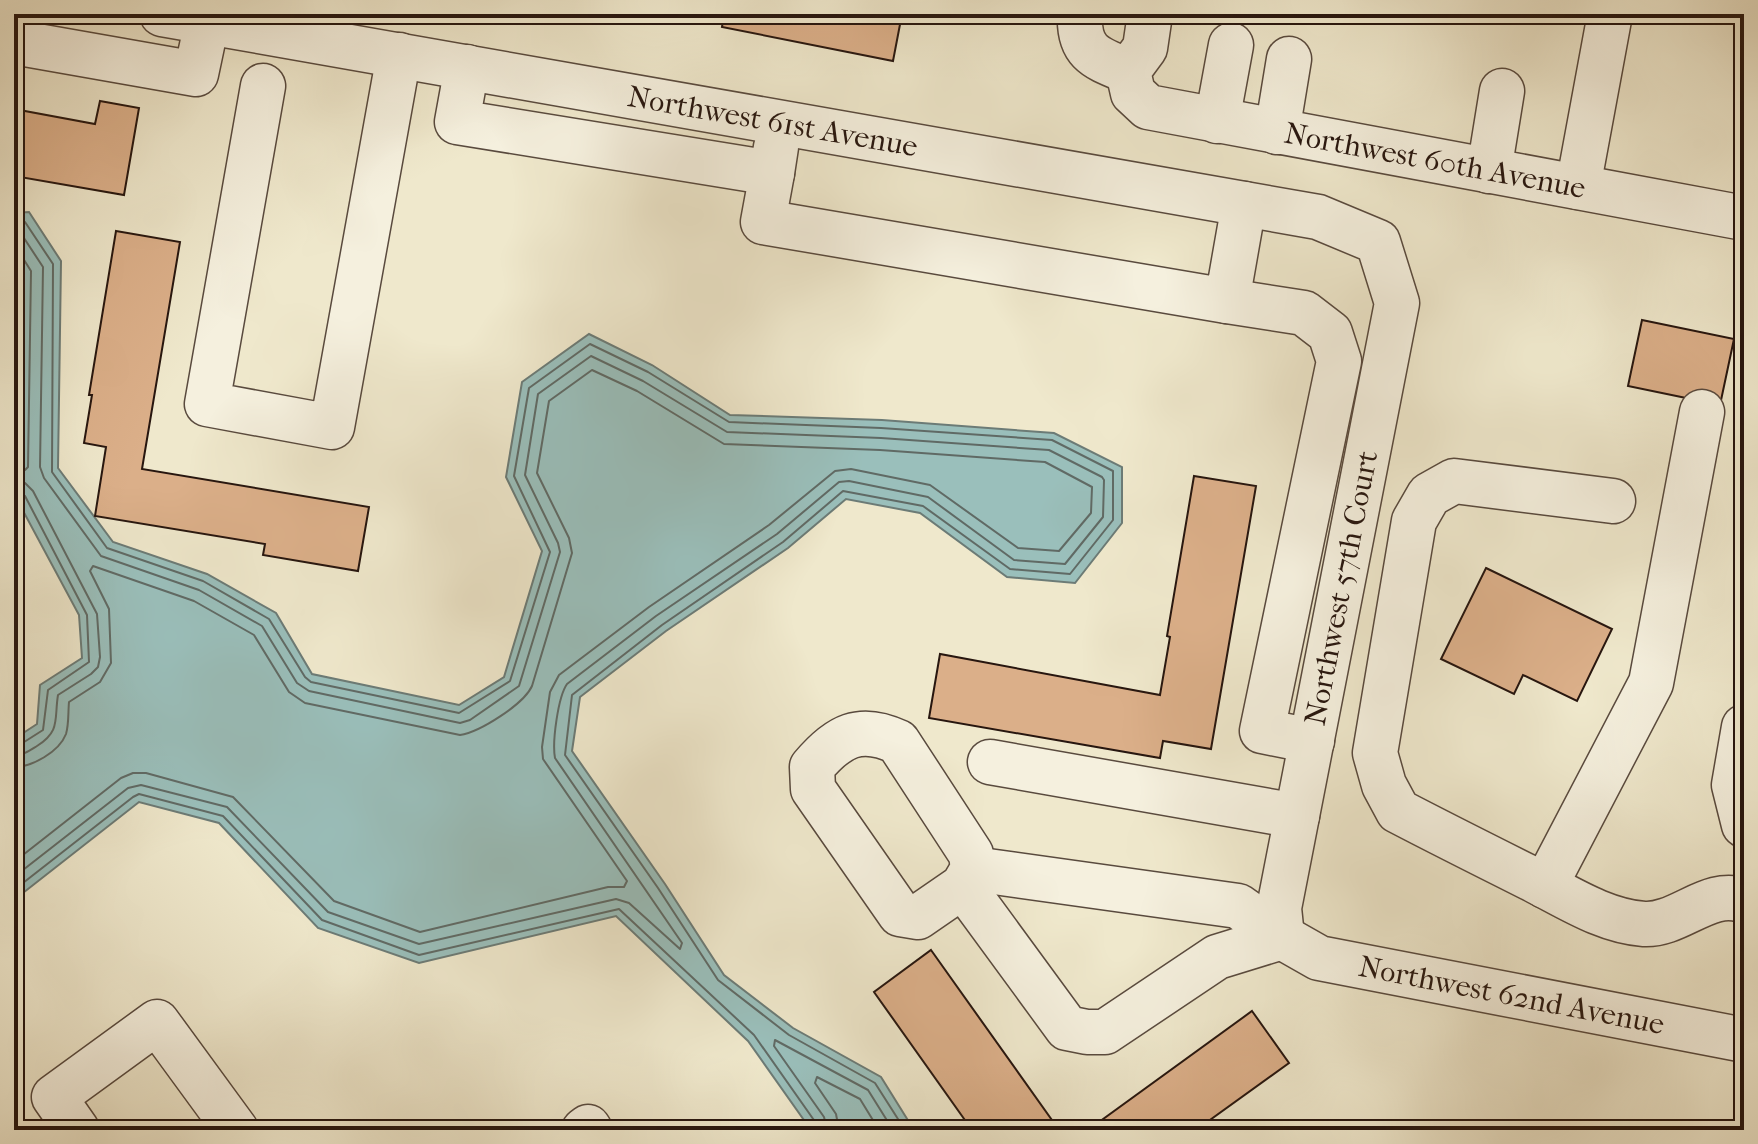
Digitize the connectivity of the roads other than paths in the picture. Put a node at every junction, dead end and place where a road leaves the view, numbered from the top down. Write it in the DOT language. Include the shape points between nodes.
graph roads {
  1 [pos="162,14"];
  2 [pos="1080,14"];
  3 [pos="1150,14"];
  4 [pos="1610,14"];
  5 [pos="207,22"];
  6 [pos="274,33"];
  7 [pos="14,42"];
  8 [pos="1231,45"];
  9 [pos="399,55"];
  10 [pos="1289,59"];
  11 [pos="467,67"];
  12 [pos="196,74"];
  13 [pos="1130,82"];
  14 [pos="263,86"];
  15 [pos="1502,91"];
  16 [pos="1217,121"];
  17 [pos="780,123"];
  18 [pos="1277,132"];
  19 [pos="1489,171"];
  20 [pos="772,173"];
  21 [pos="1578,187"];
  22 [pos="1244,204"];
  23 [pos="1744,218"];
  24 [pos="1378,242"];
  25 [pos="1227,301"];
  26 [pos="1702,412"];
  27 [pos="1613,501"];
  28 [pos="1744,727"];
  29 [pos="1312,741"];
  30 [pos="990,762"];
  31 [pos="1297,816"];
  32 [pos="1744,825"];
  33 [pos="1545,886"];
  34 [pos="1742,893"];
  35 [pos="1282,937"];
  36 [pos="1744,1040"];
  37 [pos="77,1130"];
  38 [pos="236,1130"];
  39 [pos="584,1130"];
  40 [pos="590,1130"];
  1 -- 5 [label="lane, Northwest 61st Avenue"];
  2 -- 13 [label="lane, Northwest 60th Avenue" via="1081,37 1094,57"];
  3 -- 13 [label="lane" via="1145,48"];
  4 -- 21 [label="lane"];
  5 -- 6 [label="lane, Northwest 61st Avenue"];
  5 -- 12 [label="lane"];
  6 -- 9 [label="lane, Northwest 61st Avenue"];
  6 -- 14 [label="lane"];
  7 -- 12 [label="lane"];
  8 -- 16 [label="lane"];
  9 -- 11 [label="lane, Northwest 61st Avenue"];
  9 -- 14 [label="lane" via="332,427 207,404"];
  10 -- 18 [label="lane"];
  11 -- 17 [label="lane, Northwest 61st Avenue"];
  11 -- 20 [label="lane" via="457,122"];
  12 -- 14 [label="lane"];
  13 -- 16 [label="lane, Northwest 60th Avenue" via="1148,107"];
  15 -- 19 [label="lane"];
  16 -- 18 [label="lane, Northwest 60th Avenue"];
  17 -- 20 [label="lane"];
  17 -- 22 [label="lane, Northwest 61st Avenue"];
  18 -- 19 [label="lane, Northwest 60th Avenue"];
  19 -- 21 [label="lane, Northwest 60th Avenue"];
  20 -- 25 [label="lane" via="763,222"];
  21 -- 23 [label="lane, Northwest 60th Avenue"];
  22 -- 24 [label="lane, Northwest 61st Avenue" via="1318,217"];
  22 -- 25 [label="lane"];
  24 -- 29 [label="lane, Northwest 57th Court" via="1397,303"];
  25 -- 29 [label="lane" via="1304,313 1330,333 1339,361 1262,731"];
  26 -- 33 [label="lane" via="1651,683"];
  27 -- 33 [label="lane" via="1454,481 1429,495 1414,521 1375,753 1384,785 1398,811"];
  28 -- 32 [label="lane" via="1734,785"];
  29 -- 31 [label="lane, Northwest 57th Court"];
  30 -- 31 [label="lane"];
  31 -- 35 [label="lane, Northwest 57th Court" via="1279,908"];
  33 -- 34 [label="lane" via="1607,917 1647,924"];
  35 -- 35 [label="lane, Northwest 62nd Avenue" via="1238,906 968,877 1067,1028 1087,1032 1105,1032 1217,957"];
  35 -- 36 [label="lane, Northwest 62nd Avenue" via="1319,958"];
  37 -- 38 [label="lane" via="54,1097 157,1022"];
  39 -- 40 [label="lane"];
}
